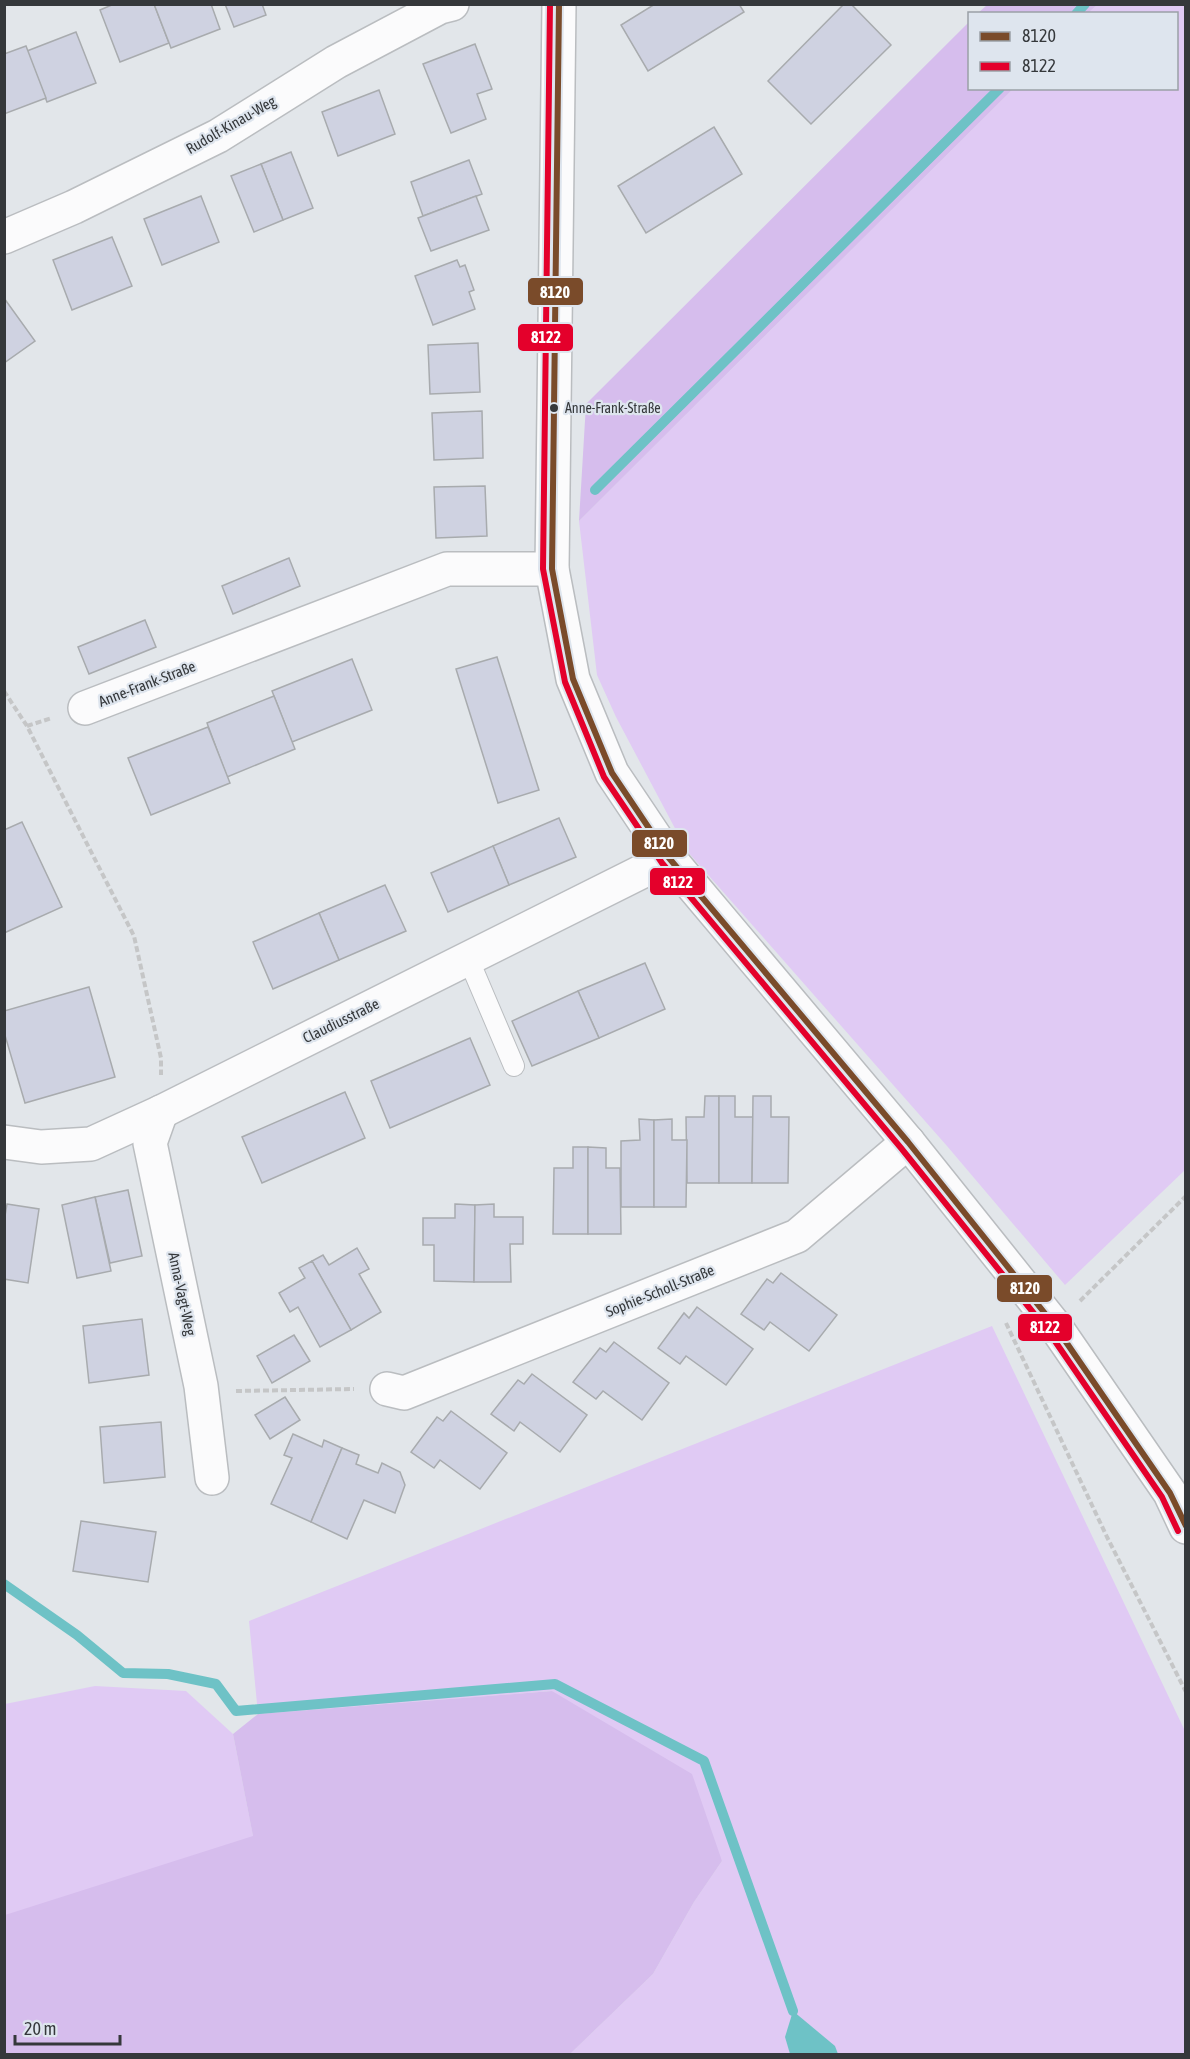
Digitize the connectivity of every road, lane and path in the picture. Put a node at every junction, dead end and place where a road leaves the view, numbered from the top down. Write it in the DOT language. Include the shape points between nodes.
graph roads {
  1 [pos="452,4"];
  2 [pos="560,4"];
  3 [pos="4,237"];
  4 [pos="552,569"];
  5 [pos="4,691"];
  6 [pos="85,708"];
  7 [pos="669,858"];
  8 [pos="468,958"];
  9 [pos="514,1066"];
  10 [pos="161,1112"];
  11 [pos="4,1142"];
  12 [pos="908,1142"];
  13 [pos="1185,1196"];
  14 [pos="1003,1317"];
  15 [pos="1055,1326"];
  16 [pos="387,1389"];
  17 [pos="202,1392"];
  18 [pos="212,1478"];
  19 [pos="1185,1527"];
  20 [pos="1185,1692"];
  1 -- 3 [label="street, Rudolf-Kinau-Weg" via="336,62 218,136"];
  2 -- 4 [label="street"];
  4 -- 6 [label="street, Anne-Frank-Straße" via="447,569"];
  4 -- 7 [label="street" via="573,679 612,773"];
  5 -- 10 [label="path" via="27,726 134,936 161,1058"];
  7 -- 8 [label="street, Claudiusstraße"];
  7 -- 12 [label="street"];
  8 -- 9 [label="lane"];
  8 -- 10 [label="street, Claudiusstraße"];
  10 -- 11 [label="street, Claudiusstraße" via="91,1144 41,1147"];
  10 -- 17 [label="street, Anna-Vagt-Weg" via="150,1143"];
  12 -- 15 [label="street"];
  12 -- 16 [label="street, Sophie-Scholl-Straße" via="797,1236 404,1393"];
  13 -- 15 [label="path"];
  14 -- 20 [label="path"];
  15 -- 19 [label="street" via="1170,1493"];
  16 -- 17 [label="path"];
  17 -- 18 [label="street, Anna-Vagt-Weg"];
}
